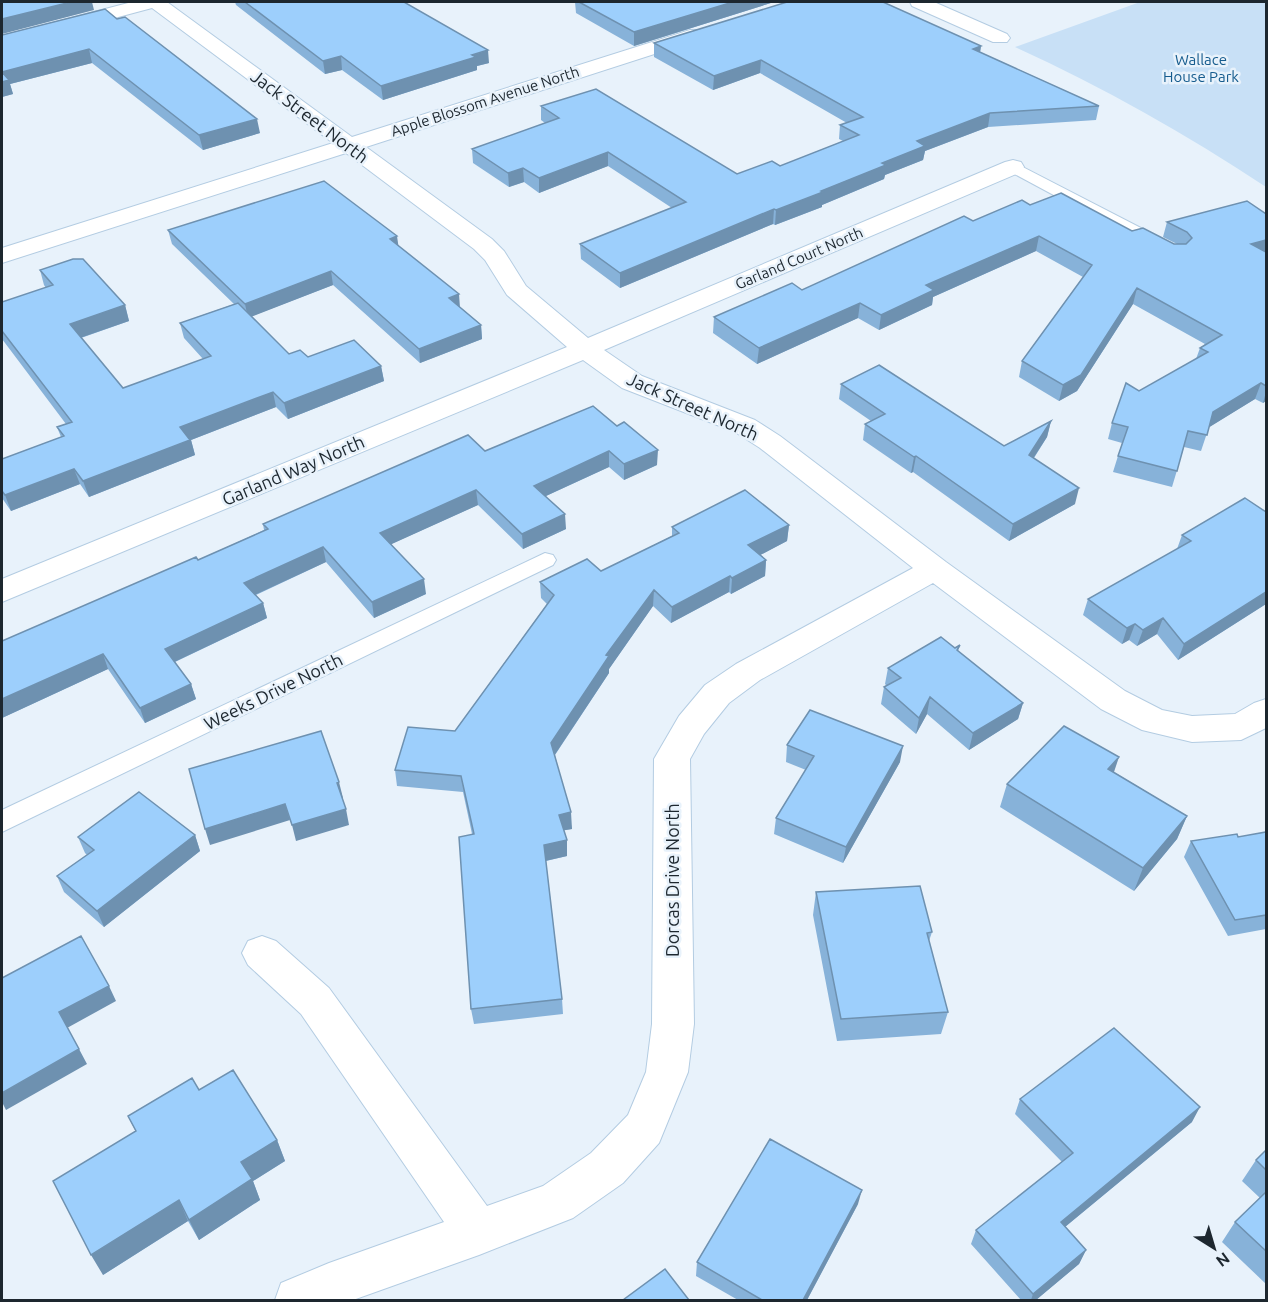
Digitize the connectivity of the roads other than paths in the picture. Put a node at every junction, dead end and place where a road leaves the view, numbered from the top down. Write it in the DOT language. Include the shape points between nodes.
graph roads {
  1 [pos="154,2"];
  2 [pos="919,2"];
  3 [pos="719,27"];
  4 [pos="1000,38"];
  5 [pos="2,42"];
  6 [pos="350,145"];
  7 [pos="1013,167"];
  8 [pos="1176,254"];
  9 [pos="2,256"];
  10 [pos="585,349"];
  11 [pos="545,560"];
  12 [pos="935,569"];
  13 [pos="2,591"];
  14 [pos="1266,712"];
  15 [pos="2,822"];
  16 [pos="262,953"];
  17 [pos="479,1233"];
  18 [pos="298,1300"];
  1 -- 5 [label="street"];
  1 -- 6 [label="street, Jack Street North"];
  2 -- 4 [label="street"];
  3 -- 6 [label="street, Apple Blossom Avenue North"];
  6 -- 9 [label="street, Apple Blossom Avenue North"];
  6 -- 10 [label="street, Jack Street North" via="483,244 516,290"];
  7 -- 8 [label="lane"];
  7 -- 10 [label="street, Garland Court North"];
  10 -- 12 [label="street, Jack Street North" via="632,382 762,436"];
  10 -- 13 [label="street, Garland Way North"];
  11 -- 15 [label="lane, Weeks Drive North"];
  12 -- 14 [label="street, Jack Street North" via="1113,700 1154,721 1192,729 1240,727"];
  12 -- 17 [label="street, Dorcas Drive North" via="748,672 717,694 691,725 672,759 673,1024 667,1072 644,1129 607,1167 557,1203"];
  16 -- 17 [label="street" via="315,1000"];
  17 -- 18 [label="street, Dorcas Drive North"];
}
